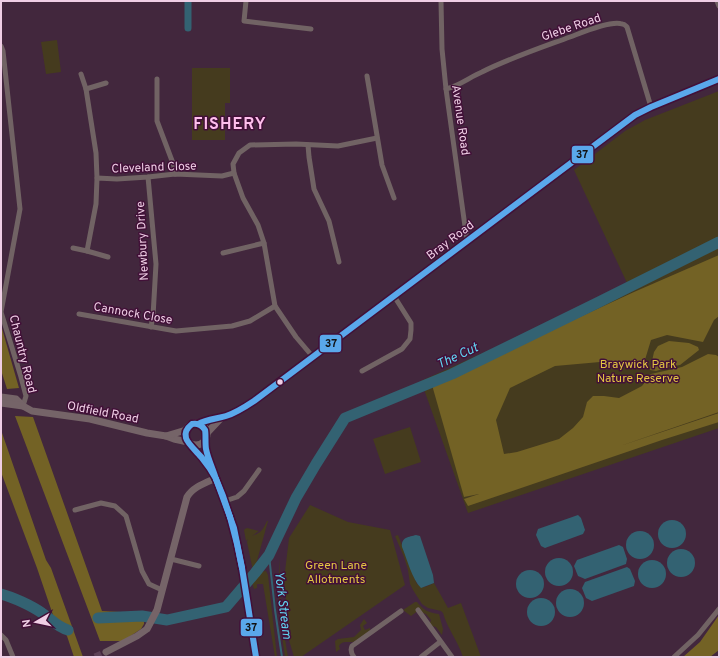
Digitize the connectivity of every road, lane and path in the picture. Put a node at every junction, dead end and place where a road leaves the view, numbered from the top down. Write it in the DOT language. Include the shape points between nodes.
graph roads {
  1 [pos="246,1"];
  2 [pos="441,1"];
  3 [pos="718,1"];
  4 [pos="719,6"];
  5 [pos="311,29"];
  6 [pos="1,46"];
  7 [pos="81,74"];
  8 [pos="367,76"];
  9 [pos="157,79"];
  10 [pos="719,79"];
  11 [pos="106,83"];
  12 [pos="86,89"];
  13 [pos="446,89"];
  14 [pos="651,107"];
  15 [pos="377,138"];
  16 [pos="308,145"];
  17 [pos="234,173"];
  18 [pos="176,174"];
  19 [pos="148,177"];
  20 [pos="97,178"];
  21 [pos="394,198"];
  22 [pos="467,241"];
  23 [pos="264,243"];
  24 [pos="73,248"];
  25 [pos="87,251"];
  26 [pos="223,253"];
  27 [pos="108,257"];
  28 [pos="338,262"];
  29 [pos="394,296"];
  30 [pos="275,306"];
  31 [pos="79,314"];
  32 [pos="150,326"];
  33 [pos="313,357"];
  34 [pos="362,371"];
  35 [pos="1,397"];
  36 [pos="1,403"];
  37 [pos="23,406"];
  38 [pos="222,417"];
  39 [pos="198,424"];
  40 [pos="186,430"];
  41 [pos="166,436"];
  42 [pos="206,437"];
  43 [pos="190,443"];
  44 [pos="259,470"];
  45 [pos="216,478"];
  46 [pos="225,501"];
  47 [pos="75,510"];
  48 [pos="171,559"];
  49 [pos="199,566"];
  50 [pos="162,590"];
  51 [pos="719,609"];
  52 [pos="418,610"];
  53 [pos="401,611"];
  54 [pos="1,635"];
  55 [pos="440,642"];
  56 [pos="106,652"];
  57 [pos="13,657"];
  58 [pos="256,657"];
  59 [pos="354,657"];
  60 [pos="421,657"];
  61 [pos="452,657"];
  62 [pos="674,657"];
  1 -- 5 [label="street" via="244,21"];
  2 -- 13 [label="street, Avenue Road"];
  3 -- 4 [label="street"];
  6 -- 37 [label="street, Chauntry Road" via="20,209 1,312 26,396"];
  7 -- 12 [label="street, Cleveland Close"];
  8 -- 15 [label="street"];
  9 -- 18 [label="street" via="157,121"];
  10 -- 14 [label="main road, Bray Road"];
  11 -- 12 [label="street"];
  12 -- 20 [label="street, Cleveland Close" via="96,153"];
  13 -- 14 [label="street, Glebe Road" via="514,58 594,29 622,23 627,28"];
  13 -- 22 [label="street, Avenue Road"];
  14 -- 22 [label="main road, Bray Road" via="624,123"];
  15 -- 16 [label="street" via="338,146"];
  15 -- 21 [label="street" via="382,165"];
  16 -- 17 [label="street" via="250,145 238,153 233,164"];
  16 -- 28 [label="street" via="314,188 329,221"];
  17 -- 18 [label="street, Cleveland Close" via="222,176"];
  17 -- 23 [label="street"];
  18 -- 19 [label="street, Cleveland Close"];
  19 -- 20 [label="street, Cleveland Close"];
  19 -- 32 [label="street, Newbury Drive" via="156,264 153,316"];
  20 -- 25 [label="street, Cleveland Close" via="96,204"];
  22 -- 29 [label="main road, Bray Road"];
  23 -- 26 [label="street"];
  23 -- 30 [label="street"];
  24 -- 25 [label="street"];
  25 -- 27 [label="street"];
  29 -- 33 [label="main road, Bray Road"];
  29 -- 34 [label="street" via="411,323 410,339 402,349"];
  30 -- 32 [label="street, Cannock Close" via="250,321 232,326 176,331"];
  30 -- 33 [label="street"];
  31 -- 32 [label="street, Cannock Close"];
  33 -- 38 [label="main road, Bray Road" via="254,401"];
  35 -- 37 [label="main road, Oldfield Road" via="16,399"];
  36 -- 37 [label="main road, Oldfield Road"];
  37 -- 41 [label="main road, Oldfield Road" via="32,411 90,419"];
  38 -- 39 [label="main road, Bray Road"];
  38 -- 42 [label="main road"];
  39 -- 40 [label="main road" via="191,425"];
  39 -- 42 [label="main road" via="204,428"];
  40 -- 41 [label="main road"];
  40 -- 43 [label="main road" via="186,440"];
  41 -- 43 [label="main road, Oldfield Road"];
  42 -- 43 [label="main road" via="200,444"];
  42 -- 45 [label="main road" via="206,450"];
  43 -- 45 [label="main road"];
  44 -- 46 [label="street" via="244,491 237,497"];
  45 -- 46 [label="main road"];
  45 -- 48 [label="main road" via="194,489 187,497"];
  46 -- 58 [label="main road" via="241,562"];
  47 -- 50 [label="street" via="101,503 115,506 126,516 142,571 149,584"];
  48 -- 49 [label="street"];
  48 -- 50 [label="main road"];
  50 -- 56 [label="main road" via="158,610 147,628"];
  51 -- 62 [label="street" via="698,635"];
  52 -- 55 [label="street"];
  53 -- 59 [label="street" via="352,646 351,652"];
  54 -- 57 [label="street"];
  55 -- 60 [label="street"];
  55 -- 61 [label="street"];
}
